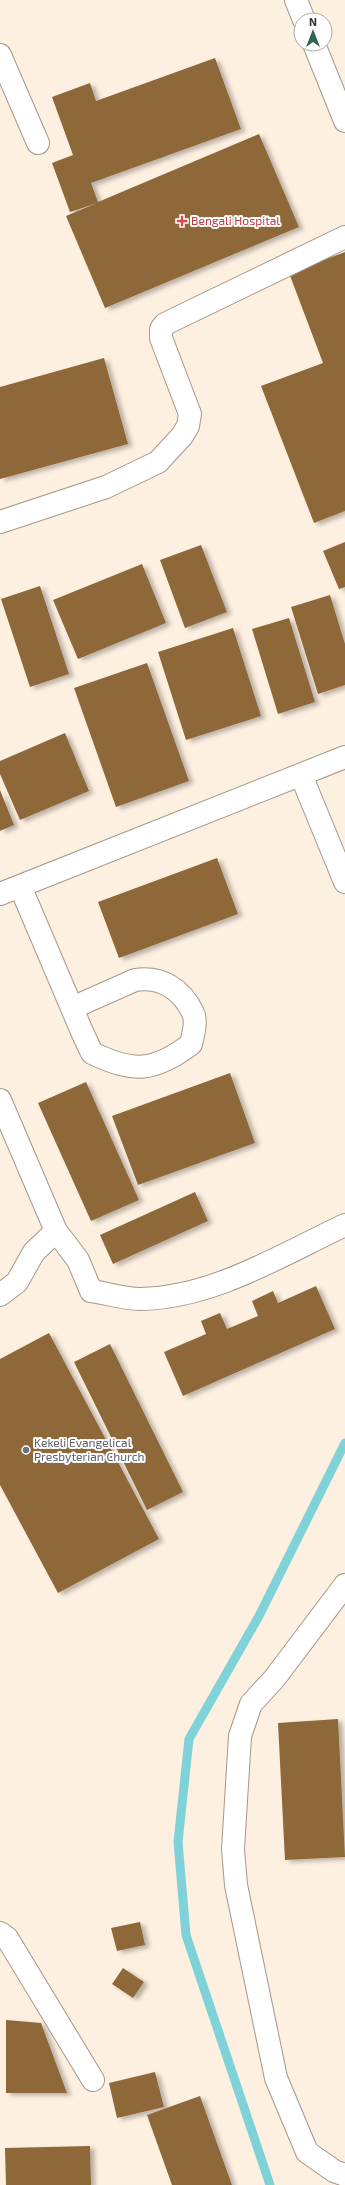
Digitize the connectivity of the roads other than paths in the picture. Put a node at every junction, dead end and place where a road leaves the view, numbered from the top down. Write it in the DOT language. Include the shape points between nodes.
graph roads {
  1 [pos="296,0"];
  2 [pos="301,12"];
  3 [pos="317,52"];
  4 [pos="0,55"];
  5 [pos="345,121"];
  6 [pos="38,143"];
  7 [pos="345,237"];
  8 [pos="0,522"];
  9 [pos="345,757"];
  10 [pos="301,775"];
  11 [pos="345,882"];
  12 [pos="20,886"];
  13 [pos="0,894"];
  14 [pos="72,1008"];
  15 [pos="0,1100"];
  16 [pos="345,1225"];
  17 [pos="56,1231"];
  18 [pos="0,1295"];
  19 [pos="345,1585"];
  20 [pos="0,1933"];
  21 [pos="93,2080"];
  22 [pos="345,2175"];
  1 -- 2 [label="street"];
  3 -- 5 [label="street"];
  4 -- 6 [label="street"];
  7 -- 8 [label="street" via="166,324 162,329 162,338 190,414 188,426 182,436 158,462 106,487"];
  9 -- 10 [label="street"];
  10 -- 11 [label="street"];
  10 -- 12 [label="street"];
  12 -- 13 [label="street"];
  12 -- 14 [label="street"];
  14 -- 14 [label="street" via="92,1053 115,1064 144,1067 170,1060 192,1044 194,1014 184,1000 162,981 146,978 135,980"];
  15 -- 17 [label="street"];
  16 -- 17 [label="street" via="230,1279 188,1292 139,1299 91,1291 78,1260"];
  17 -- 18 [label="street" via="34,1252 17,1282"];
  19 -- 22 [label="street" via="274,1679 250,1704 240,1736 233,1849 236,1885 276,2078 307,2152 334,2171"];
  20 -- 21 [label="street" via="7,1938"];
}
